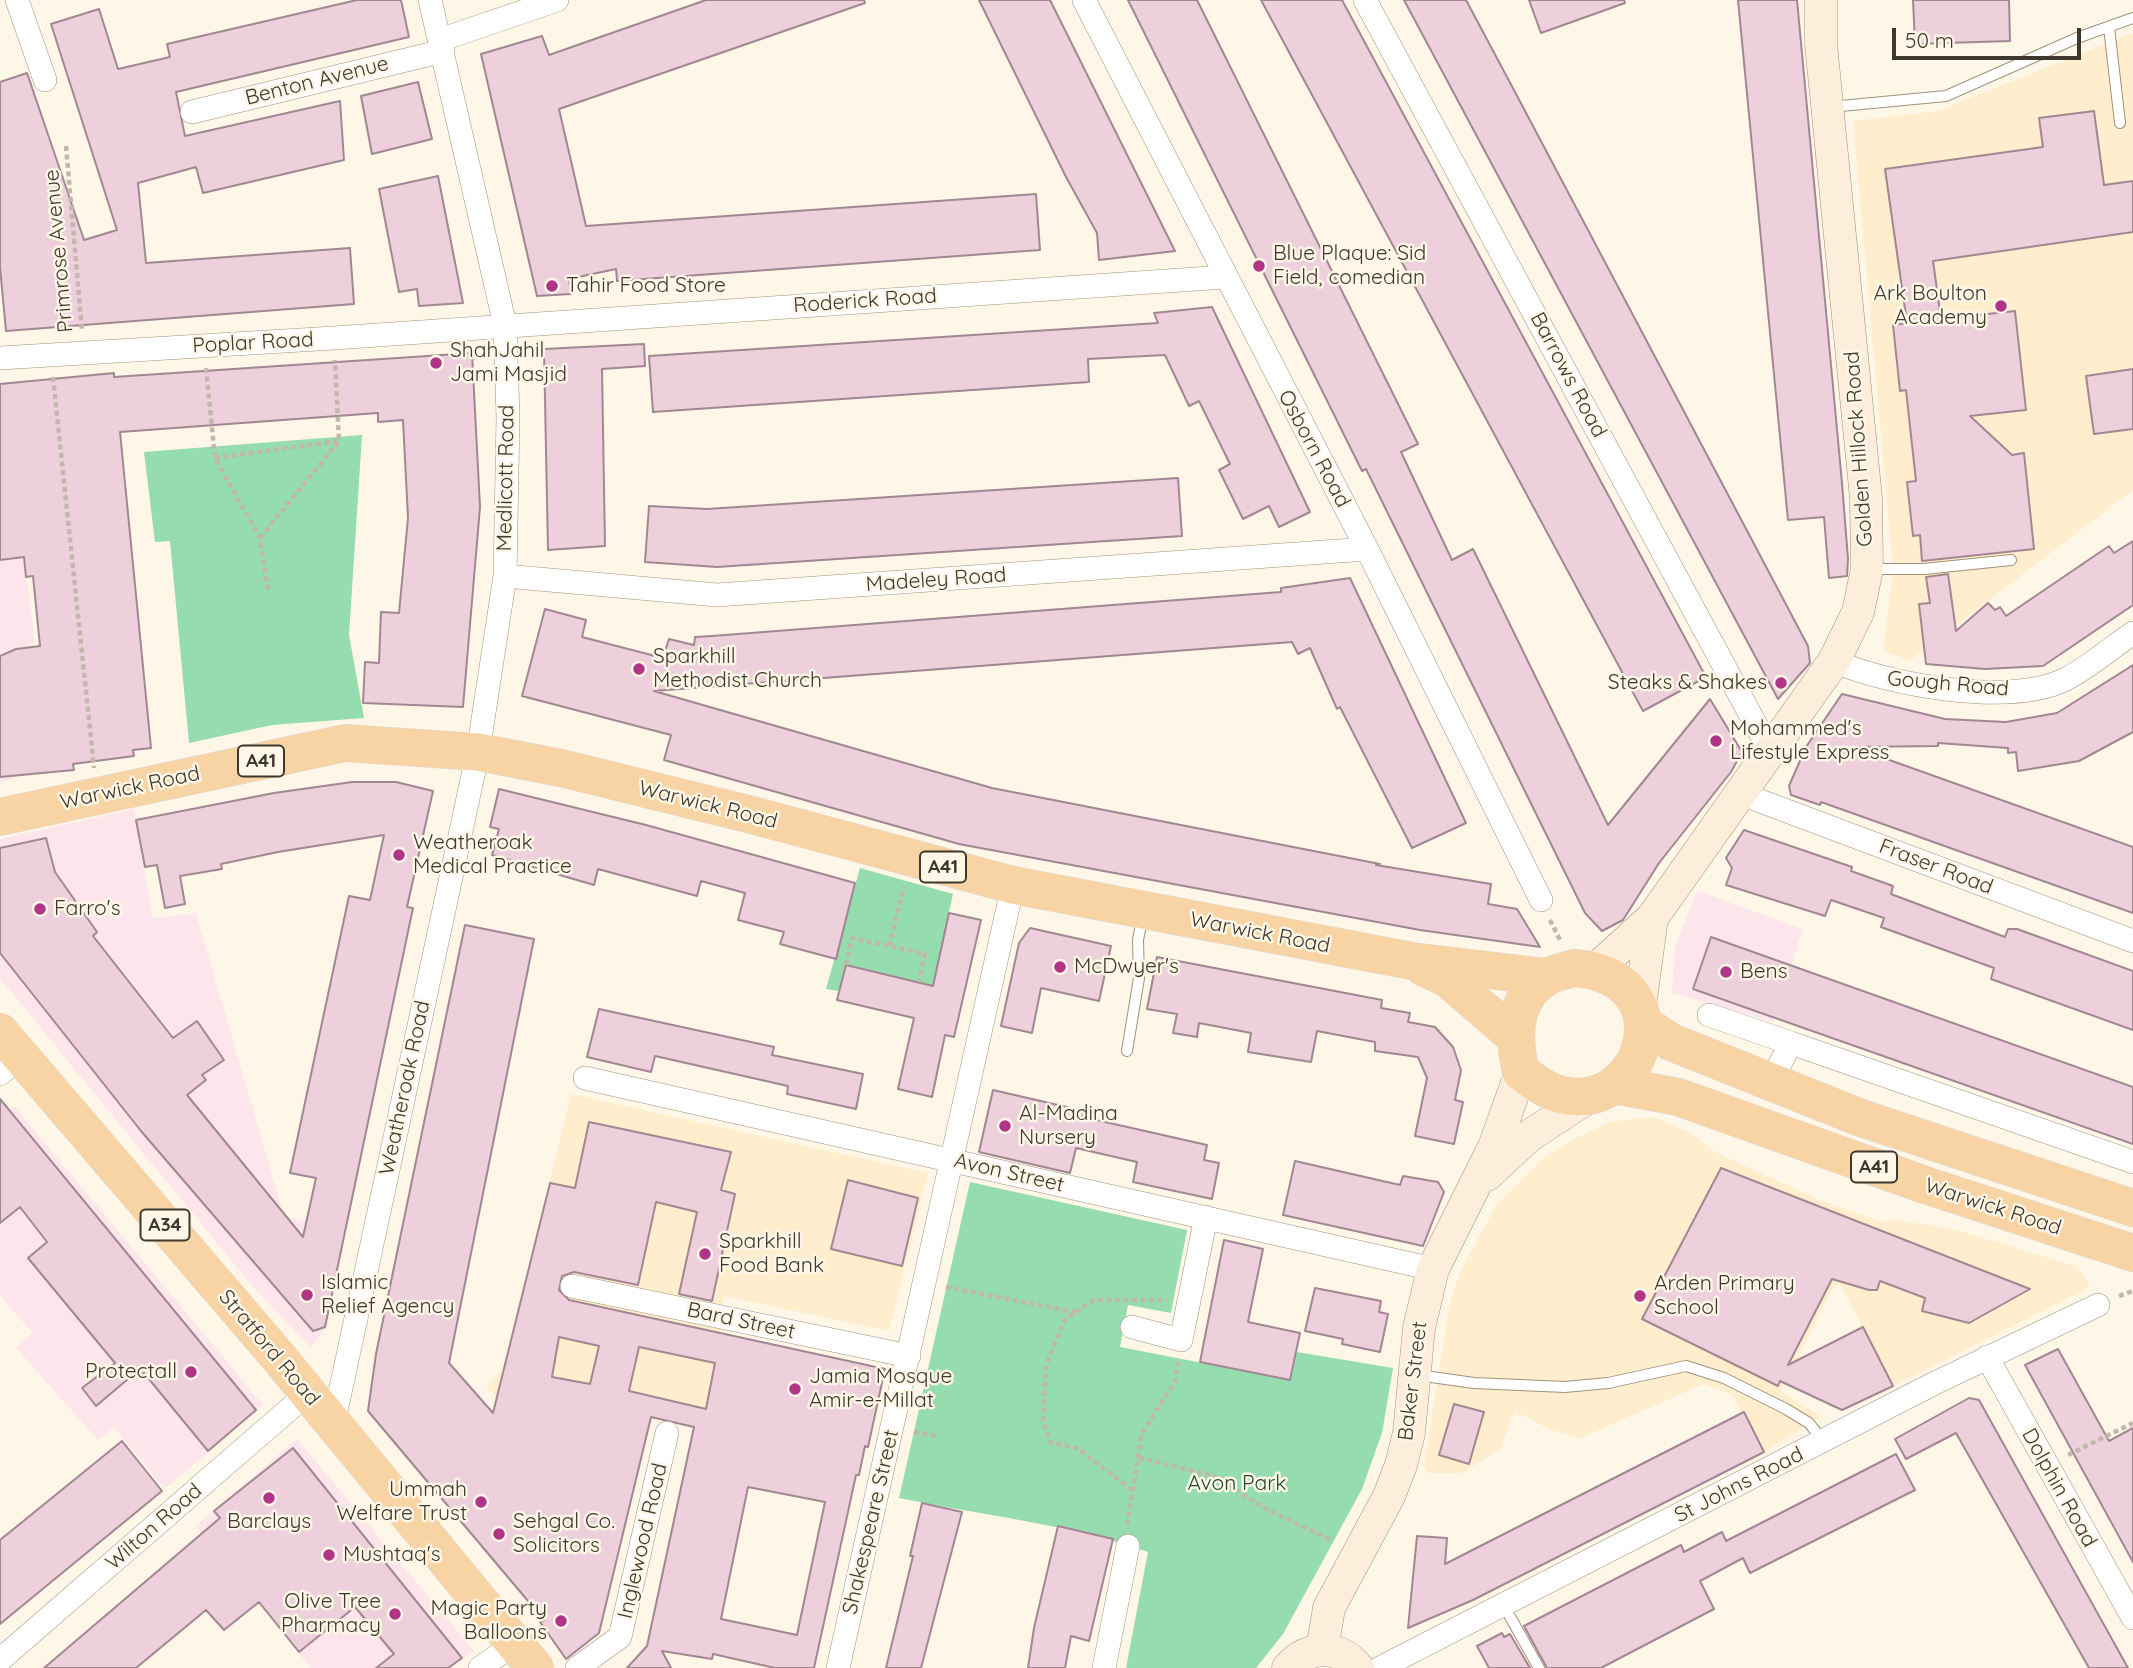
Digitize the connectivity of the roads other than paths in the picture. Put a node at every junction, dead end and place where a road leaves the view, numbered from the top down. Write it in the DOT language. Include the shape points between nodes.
graph roads {
  1 [pos="17,0"];
  2 [pos="430,0"];
  3 [pos="557,0"];
  4 [pos="1084,0"];
  5 [pos="1365,0"];
  6 [pos="1821,0"];
  7 [pos="2133,18"];
  8 [pos="2109,27"];
  9 [pos="442,45"];
  10 [pos="45,80"];
  11 [pos="1828,107"];
  12 [pos="192,113"];
  13 [pos="2120,123"];
  14 [pos="1225,277"];
  15 [pos="505,326"];
  16 [pos="0,358"];
  17 [pos="1367,549"];
  18 [pos="2011,560"];
  19 [pos="1867,569"];
  20 [pos="505,576"];
  21 [pos="2133,633"];
  22 [pos="1834,661"];
  23 [pos="1770,751"];
  24 [pos="478,752"];
  25 [pos="1739,793"];
  26 [pos="47,805"];
  27 [pos="0,808"];
  28 [pos="0,817"];
  29 [pos="1013,885"];
  30 [pos="1541,900"];
  31 [pos="1143,911"];
  32 [pos="1652,918"];
  33 [pos="2133,941"];
  34 [pos="1412,961"];
  35 [pos="1595,970"];
  36 [pos="1546,977"];
  37 [pos="1709,1014"];
  38 [pos="1642,1016"];
  39 [pos="1513,1035"];
  40 [pos="1791,1043"];
  41 [pos="1126,1051"];
  42 [pos="7,1054"];
  43 [pos="1521,1072"];
  44 [pos="585,1078"];
  45 [pos="1770,1083"];
  46 [pos="1604,1090"];
  47 [pos="951,1160"];
  48 [pos="2133,1162"];
  49 [pos="1473,1188"];
  50 [pos="2133,1208"];
  51 [pos="1206,1217"];
  52 [pos="2133,1254"];
  53 [pos="1433,1269"];
  54 [pos="572,1286"];
  55 [pos="2098,1304"];
  56 [pos="1132,1327"];
  57 [pos="909,1356"];
  58 [pos="1987,1357"];
  59 [pos="1414,1374"];
  60 [pos="308,1394"];
  61 [pos="333,1425"];
  62 [pos="667,1433"];
  63 [pos="1823,1441"];
  64 [pos="1128,1546"];
  65 [pos="1504,1606"];
  66 [pos="2133,1618"];
  67 [pos="1322,1650"];
  68 [pos="525,1656"];
  69 [pos="0,1660"];
  70 [pos="480,1668"];
  71 [pos="577,1668"];
  72 [pos="838,1668"];
  73 [pos="1104,1668"];
  74 [pos="1288,1668"];
  75 [pos="1358,1668"];
  76 [pos="1380,1668"];
  77 [pos="1539,1668"];
  1 -- 10 [label="street"];
  2 -- 9 [label="street, Medlicott Road"];
  3 -- 9 [label="street, Benton Avenue"];
  4 -- 14 [label="street, Osborn Road"];
  5 -- 23 [label="street, Barrows Road"];
  6 -- 11 [label="main road, Golden Hillock Road"];
  7 -- 8 [label="lane"];
  8 -- 11 [label="lane" via="1946,96"];
  8 -- 13 [label="lane"];
  9 -- 12 [label="street, Benton Avenue"];
  9 -- 15 [label="street, Medlicott Road"];
  11 -- 19 [label="main road, Golden Hillock Road" via="1866,498"];
  14 -- 15 [label="street, Roderick Road"];
  14 -- 17 [label="street, Osborn Road"];
  15 -- 16 [label="street, Poplar Road"];
  15 -- 20 [label="street, Medlicott Road"];
  17 -- 20 [label="street, Madeley Road" via="717,595"];
  17 -- 30 [label="street, Osborn Road" via="1493,828"];
  18 -- 19 [label="lane" via="1924,569"];
  19 -- 22 [label="main road, Golden Hillock Road" via="1858,612"];
  20 -- 24 [label="street, Medlicott Road"];
  21 -- 22 [label="street, Gough Road" via="2066,679 2037,689 1986,691 1900,684"];
  22 -- 23 [label="main road, Golden Hillock Road"];
  23 -- 25 [label="main road, Golden Hillock Road"];
  24 -- 26 [label="highway, Warwick Road / A41" via="345,743"];
  24 -- 29 [label="highway, Warwick Road / A41" via="748,814"];
  24 -- 61 [label="street, Weatheroak Road"];
  25 -- 32 [label="main road, Golden Hillock Road"];
  25 -- 33 [label="street, Fraser Road"];
  26 -- 27 [label="highway"];
  26 -- 28 [label="highway, Warwick Road / A41"];
  29 -- 31 [label="highway, Warwick Road / A41"];
  29 -- 47 [label="street, Shakespeare Street"];
  31 -- 34 [label="highway, Warwick Road / A41"];
  31 -- 41 [label="lane" via="1139,978"];
  32 -- 35 [label="main road, Golden Hillock Road"];
  32 -- 38 [label="main road, Golden Hillock Road"];
  34 -- 36 [label="highway, Warwick Road / A41"];
  34 -- 39 [label="highway, Warwick Road / A41" via="1448,979"];
  35 -- 36 [label="highway" via="1574,968"];
  35 -- 38 [label="highway" via="1627,987"];
  36 -- 39 [label="highway" via="1519,1010"];
  37 -- 40 [label="street"];
  38 -- 45 [label="highway, Warwick Road / A41" via="1671,1042"];
  38 -- 46 [label="highway" via="1630,1069"];
  39 -- 43 [label="highway"];
  40 -- 45 [label="street"];
  40 -- 48 [label="street"];
  42 -- 60 [label="highway, Stratford Road / A34"];
  43 -- 46 [label="highway" via="1545,1090 1570,1097"];
  43 -- 49 [label="main road, Baker Street" via="1494,1147"];
  44 -- 47 [label="street, Avon Street"];
  45 -- 50 [label="highway, Warwick Road / A41" via="1952,1150"];
  46 -- 49 [label="main road, Baker Street" via="1529,1136"];
  46 -- 52 [label="highway, Warwick Road / A41" via="1678,1097"];
  47 -- 51 [label="street, Avon Street"];
  47 -- 57 [label="street, Shakespeare Street"];
  49 -- 53 [label="main road, Baker Street"];
  51 -- 53 [label="street, Avon Street"];
  51 -- 56 [label="street" via="1181,1339"];
  53 -- 59 [label="main road, Baker Street"];
  54 -- 57 [label="street, Bard Street"];
  55 -- 58 [label="street, St Johns Road"];
  57 -- 72 [label="street, Shakespeare Street"];
  58 -- 63 [label="street, St Johns Road"];
  58 -- 66 [label="street, Dolphin Road"];
  59 -- 63 [label="lane" via="1474,1383 1565,1387 1633,1379 1686,1366 1724,1378 1786,1409 1810,1423"];
  59 -- 67 [label="main road, Baker Street" via="1401,1465 1329,1608"];
  60 -- 61 [label="highway, Stratford Road / A34"];
  60 -- 69 [label="street, Wilton Road"];
  61 -- 68 [label="highway, Stratford Road / A34"];
  62 -- 71 [label="street, Inglewood Road" via="620,1637"];
  63 -- 65 [label="street, St Johns Road"];
  64 -- 73 [label="street"];
  65 -- 76 [label="street, St Johns Road"];
  65 -- 77 [label="lane"];
  67 -- 74 [label="main road" via="1307,1652"];
  67 -- 75 [label="main road" via="1347,1657"];
  68 -- 70 [label="street"];
}
